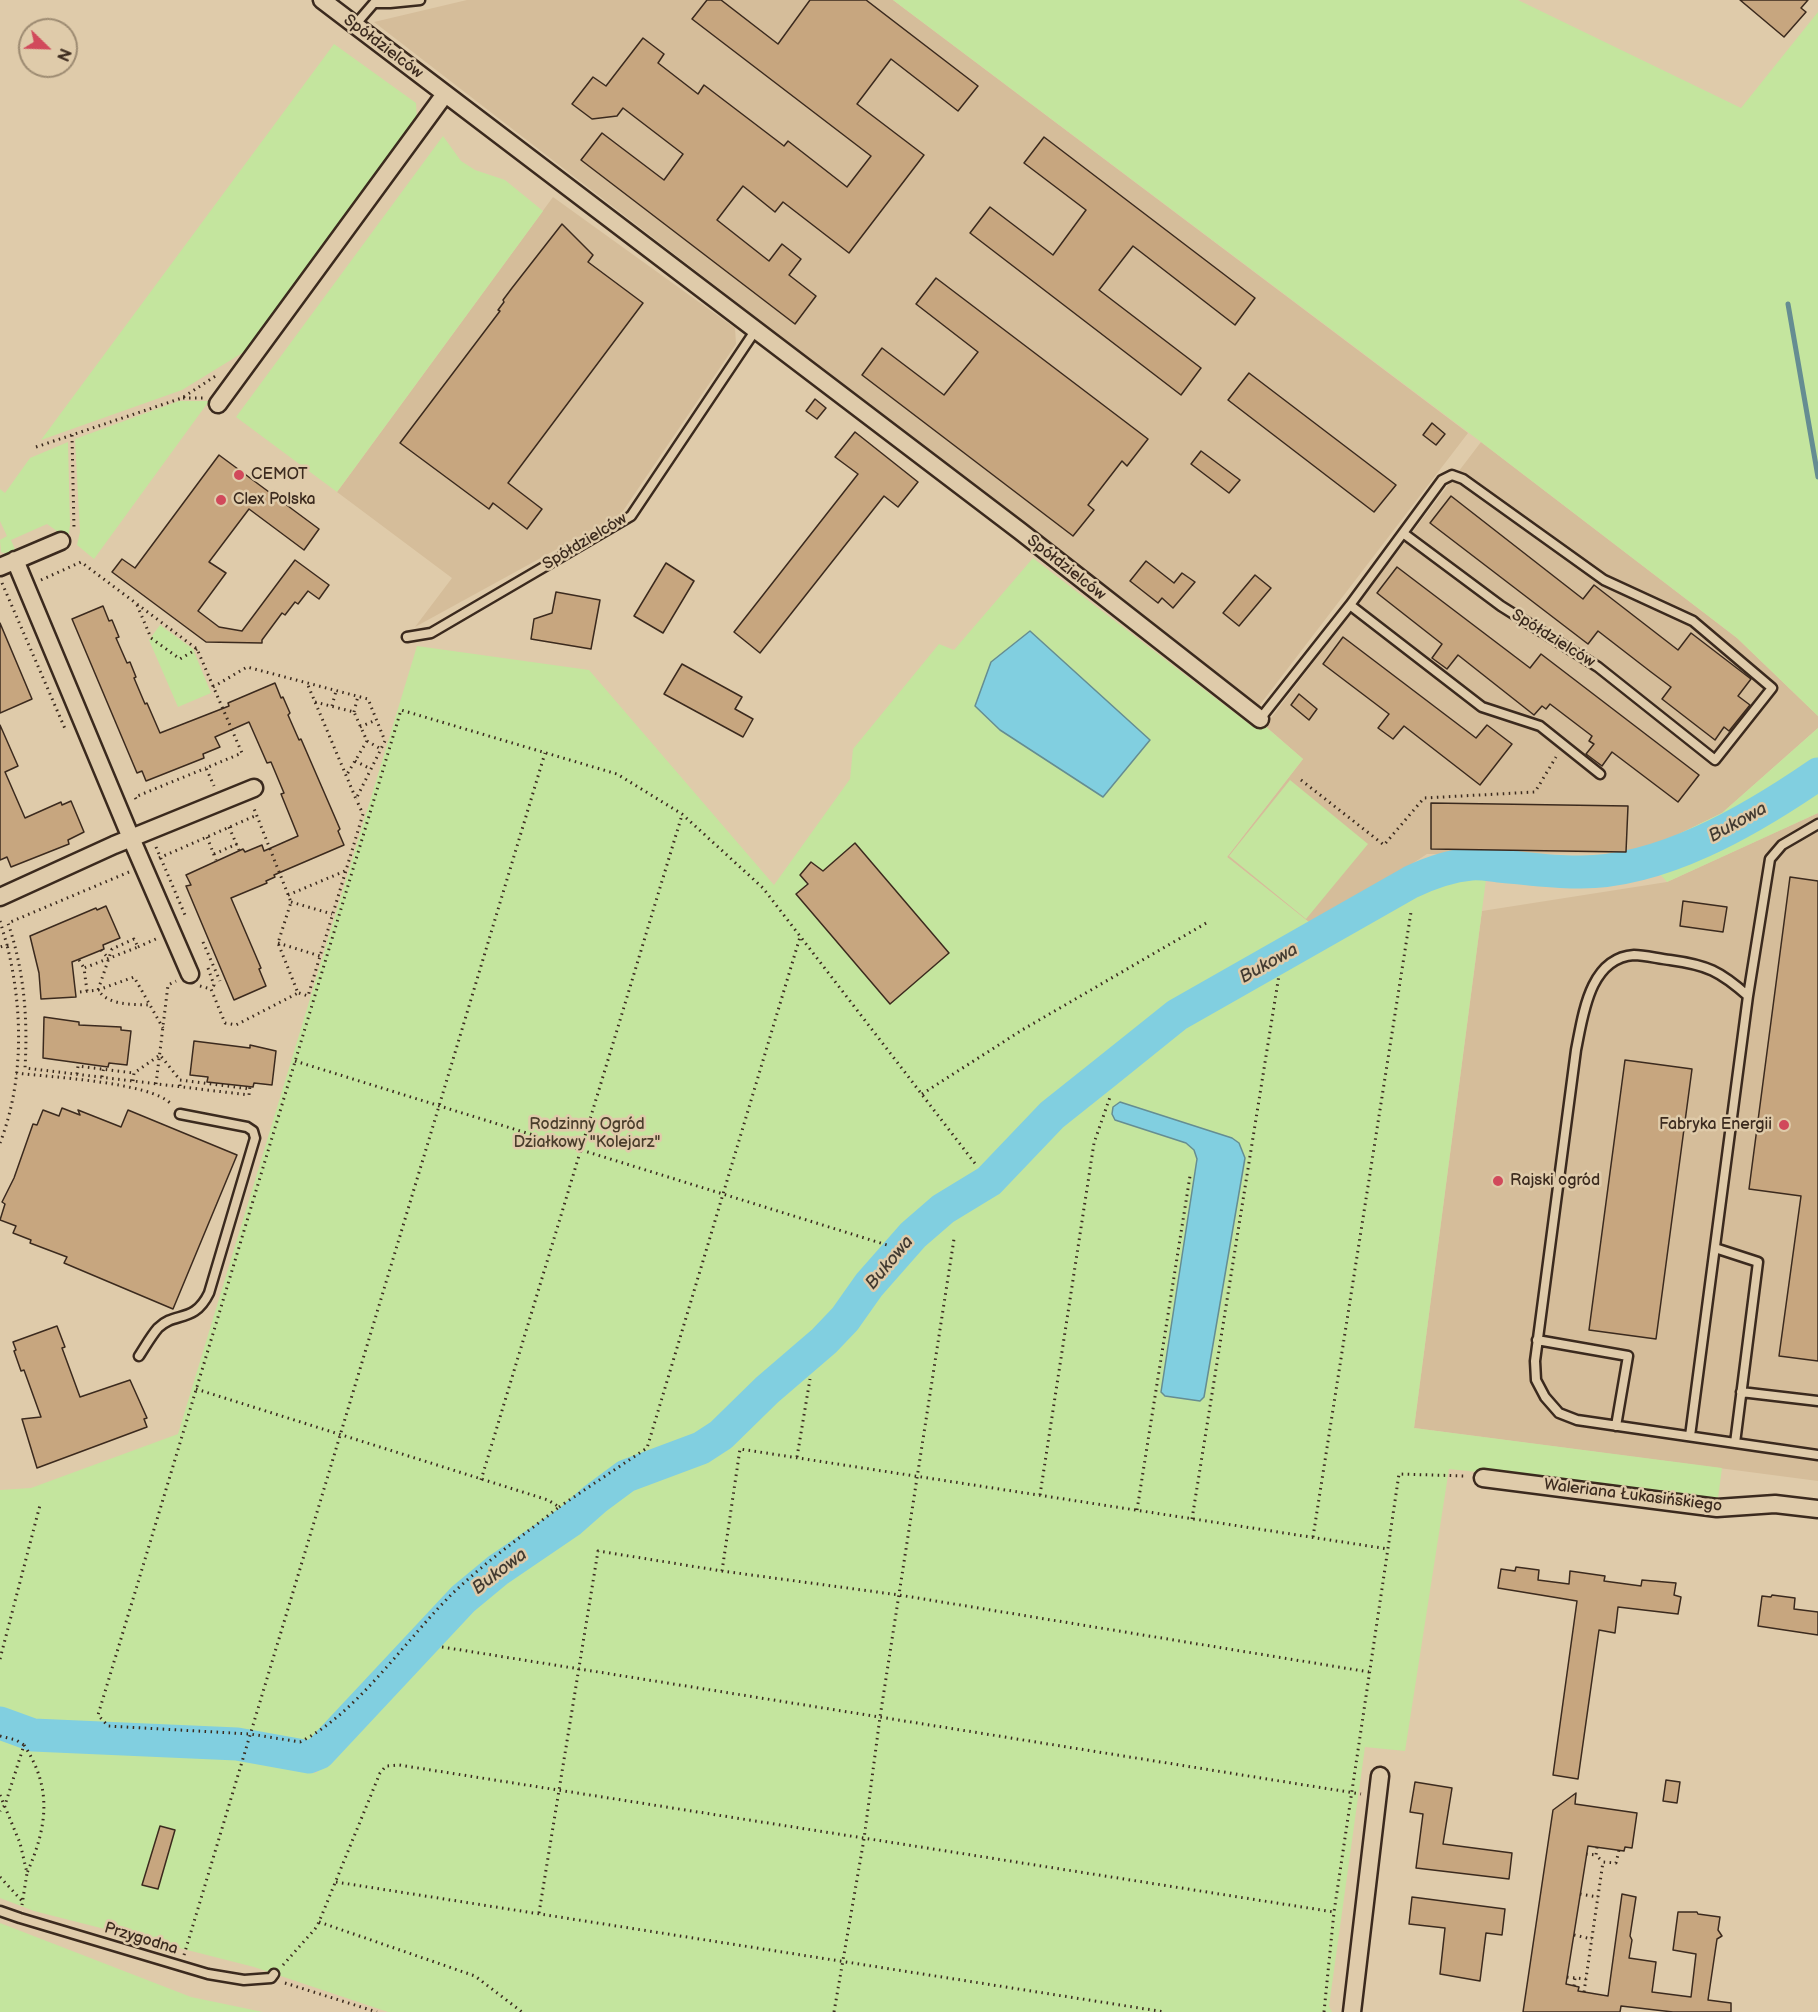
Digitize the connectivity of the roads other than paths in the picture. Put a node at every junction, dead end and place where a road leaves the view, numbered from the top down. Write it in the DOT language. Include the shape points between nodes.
graph roads {
  1 [pos="322,0"];
  2 [pos="420,0"];
  3 [pos="355,25"];
  4 [pos="445,94"];
  5 [pos="755,331"];
  6 [pos="218,404"];
  7 [pos="1403,533"];
  8 [pos="61,541"];
  9 [pos="8,563"];
  10 [pos="1350,605"];
  11 [pos="407,637"];
  12 [pos="1260,719"];
  13 [pos="1600,774"];
  14 [pos="250,790"];
  15 [pos="1818,824"];
  16 [pos="131,838"];
  17 [pos="0,897"];
  18 [pos="191,979"];
  19 [pos="1748,996"];
  20 [pos="180,1114"];
  21 [pos="1715,1248"];
  22 [pos="1538,1340"];
  23 [pos="139,1356"];
  24 [pos="1741,1392"];
  25 [pos="1818,1401"];
  26 [pos="1616,1426"];
  27 [pos="1690,1436"];
  28 [pos="1735,1443"];
  29 [pos="1818,1455"];
  30 [pos="1483,1478"];
  31 [pos="1818,1509"];
  32 [pos="1380,1776"];
  33 [pos="0,1911"];
  34 [pos="273,1976"];
  35 [pos="1352,2012"];
  1 -- 3 [label="street, Spółdzielców"];
  2 -- 3 [label="lane" via="374,3"];
  3 -- 4 [label="street, Spółdzielców"];
  4 -- 5 [label="street, Spółdzielców"];
  4 -- 6 [label="street"];
  5 -- 11 [label="lane, Spółdzielców" via="631,516 431,633"];
  5 -- 12 [label="street, Spółdzielców"];
  7 -- 7 [label="lane, Spółdzielców" via="1501,606 1598,667 1715,760 1772,688 1693,621 1604,580 1463,479 1452,475 1443,480"];
  7 -- 10 [label="lane, Spółdzielców"];
  8 -- 9 [label="street"];
  9 -- 16 [label="street" via="26,587"];
  10 -- 12 [label="lane, Spółdzielców"];
  10 -- 13 [label="lane" via="1482,707 1540,726"];
  14 -- 16 [label="street"];
  15 -- 19 [label="lane" via="1782,844 1770,859"];
  16 -- 17 [label="street"];
  16 -- 18 [label="street"];
  19 -- 21 [label="lane"];
  19 -- 22 [label="lane" via="1715,970 1634,955 1606,967 1594,982 1576,1050"];
  20 -- 23 [label="lane" via="247,1127 255,1138 203,1305 159,1327"];
  21 -- 24 [label="lane" via="1758,1262"];
  21 -- 27 [label="lane"];
  22 -- 26 [label="lane" via="1536,1380 1559,1413"];
  22 -- 26 [label="lane" via="1628,1356"];
  24 -- 25 [label="lane"];
  24 -- 28 [label="lane"];
  26 -- 27 [label="lane"];
  27 -- 28 [label="lane"];
  28 -- 29 [label="lane"];
  30 -- 31 [label="street, Waleriana Łukasińskiego" via="1717,1508 1775,1504"];
  32 -- 35 [label="street"];
  33 -- 34 [label="lane, Przygodna" via="208,1974 244,1980"];
}
